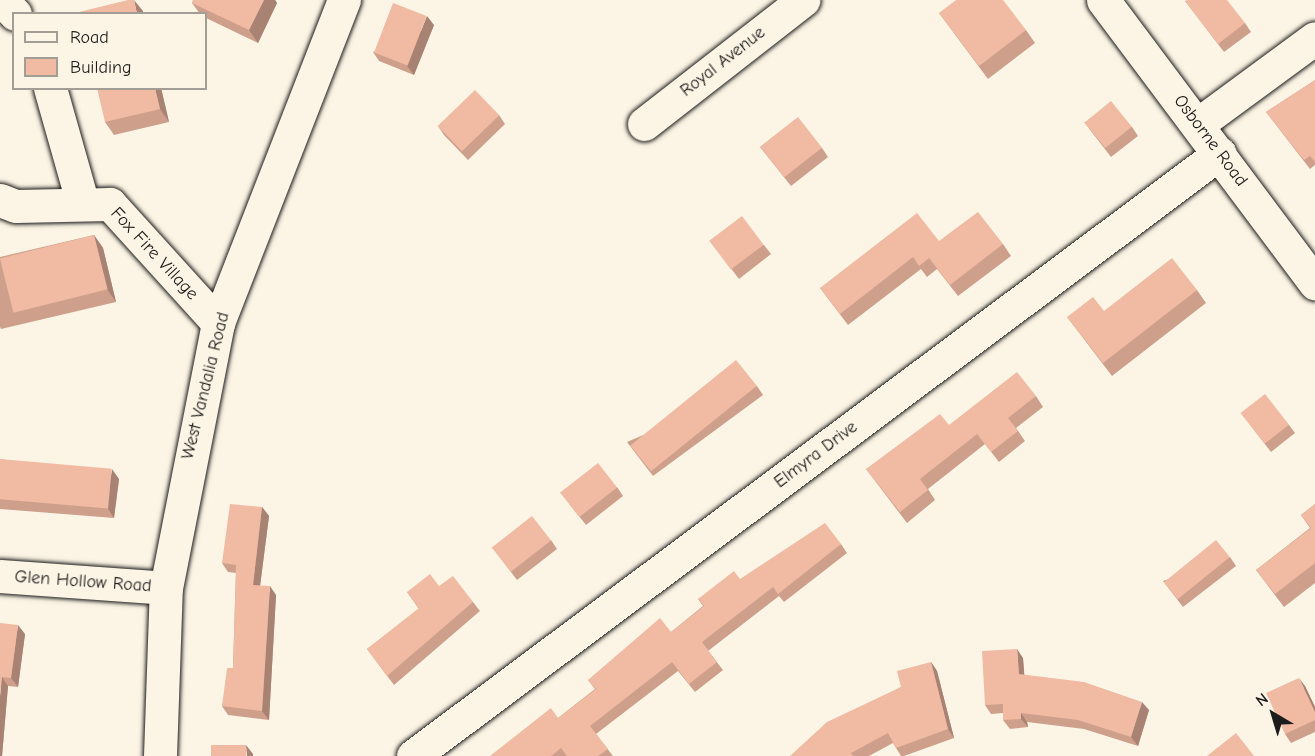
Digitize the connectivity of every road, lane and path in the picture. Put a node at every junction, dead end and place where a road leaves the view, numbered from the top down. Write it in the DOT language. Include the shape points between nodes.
graph roads {
  1 [pos="2,0"];
  2 [pos="344,0"];
  3 [pos="803,0"];
  4 [pos="1103,0"];
  5 [pos="13,12"];
  6 [pos="1315,38"];
  7 [pos="51,90"];
  8 [pos="644,124"];
  9 [pos="1198,124"];
  10 [pos="1220,153"];
  11 [pos="0,200"];
  12 [pos="82,201"];
  13 [pos="1315,283"];
  14 [pos="218,323"];
  15 [pos="0,576"];
  16 [pos="166,588"];
  17 [pos="160,756"];
  18 [pos="413,756"];
  1 -- 5 [label="street"];
  2 -- 14 [label="street, West Vandalia Road"];
  3 -- 8 [label="street, Royal Avenue"];
  4 -- 9 [label="street, Osborne Road"];
  6 -- 9 [label="street"];
  7 -- 12 [label="street"];
  9 -- 10 [label="street, Osborne Road"];
  10 -- 13 [label="street, Osborne Road"];
  10 -- 18 [label="street, Elmyra Drive"];
  11 -- 12 [label="street, Fox Fire Village" via="16,206"];
  12 -- 14 [label="street, Fox Fire Village" via="110,204"];
  14 -- 16 [label="street, West Vandalia Road"];
  15 -- 16 [label="street, Glen Hollow Road"];
  16 -- 17 [label="street, West Vandalia Road"];
}
